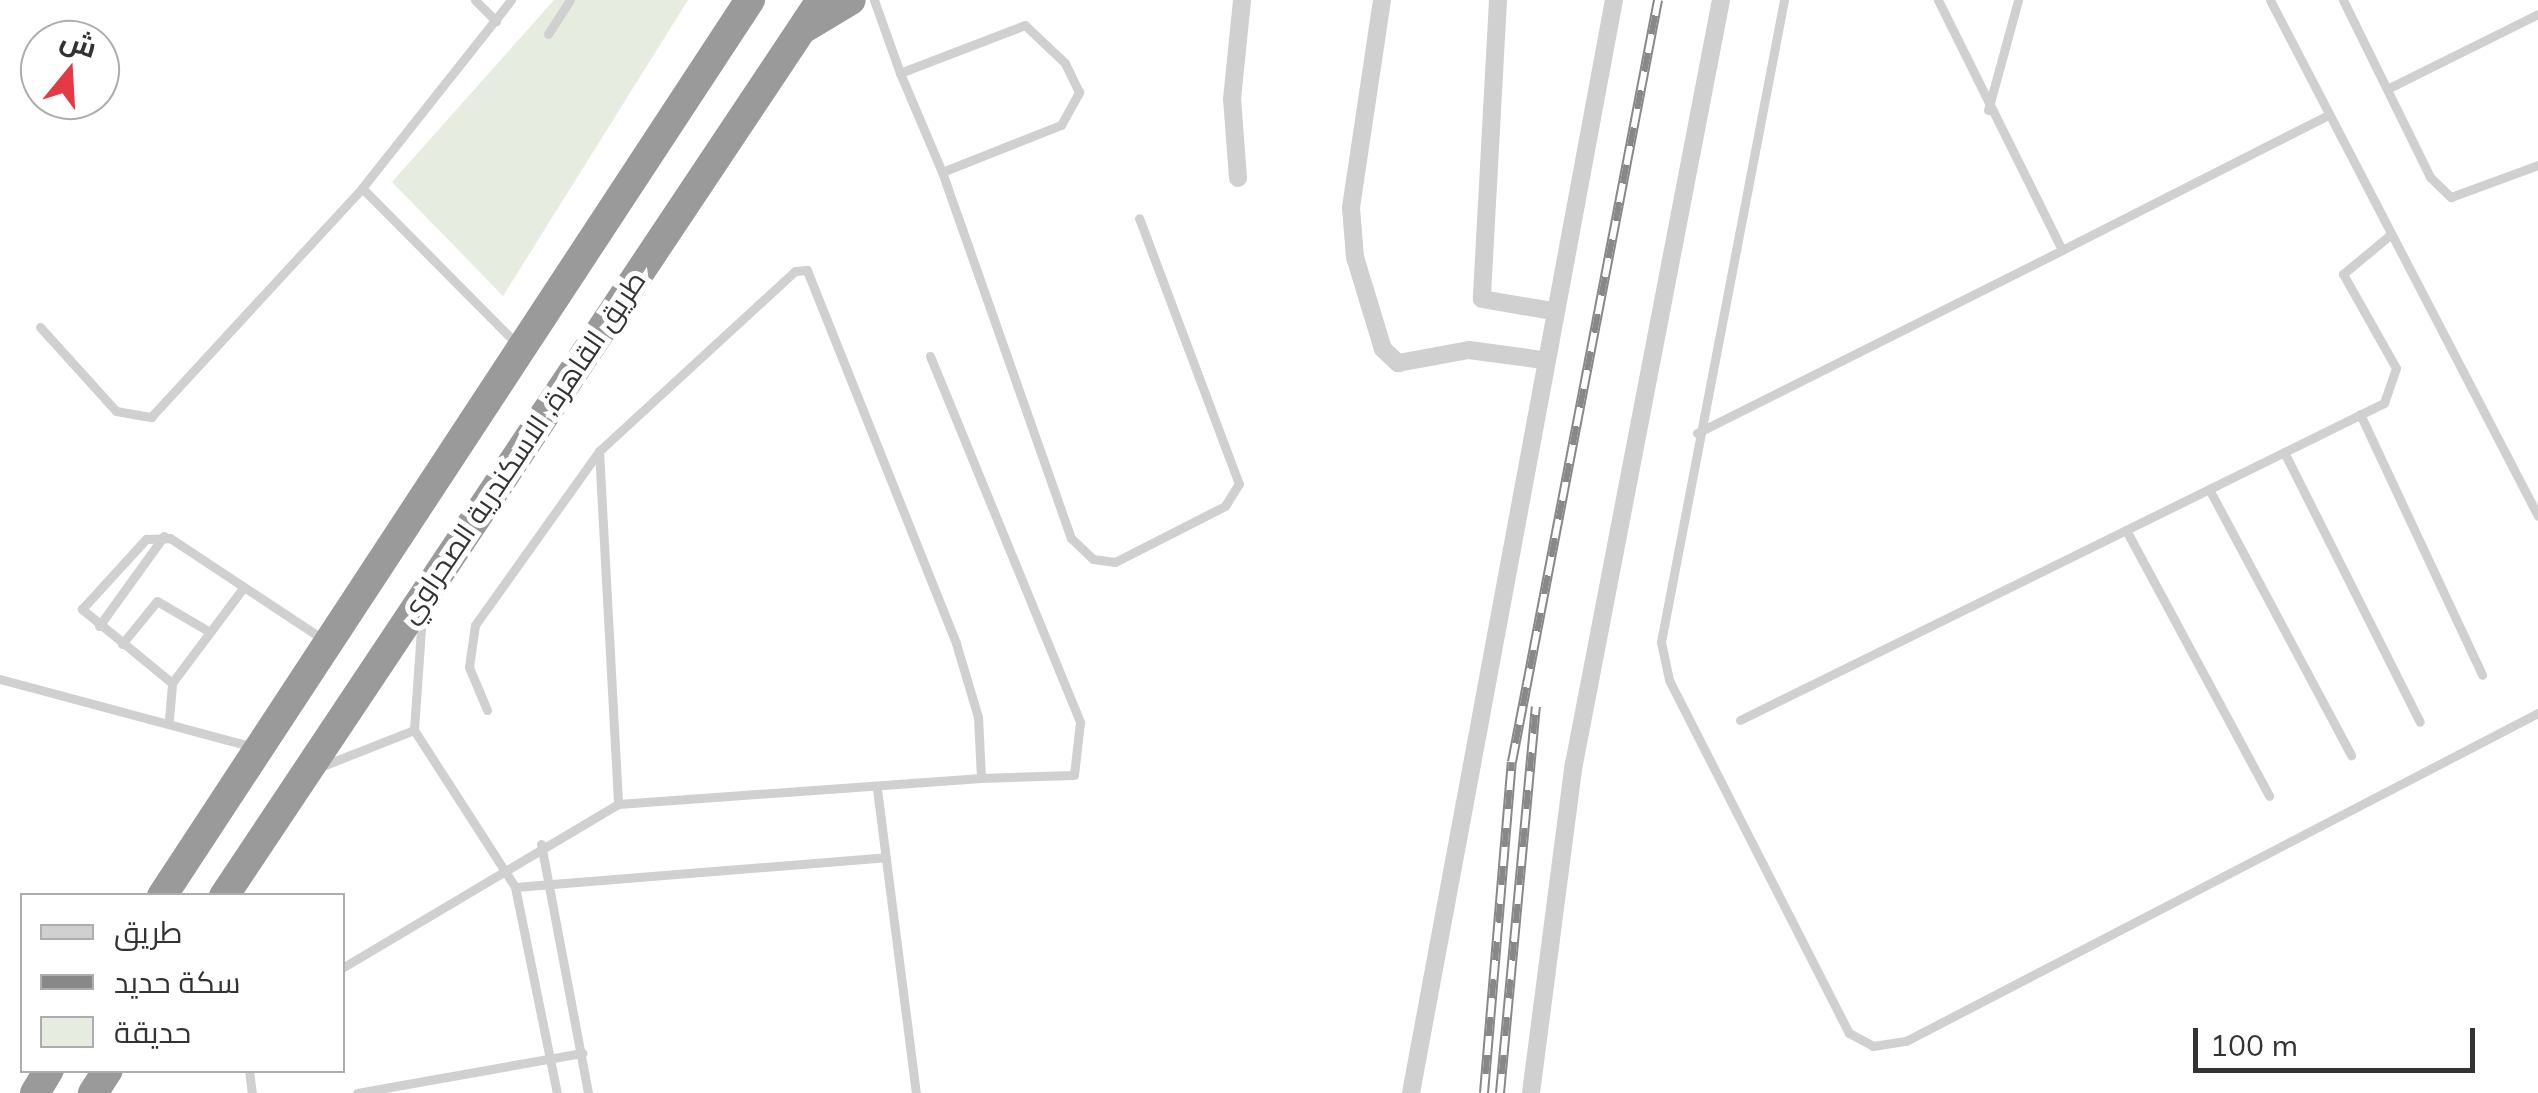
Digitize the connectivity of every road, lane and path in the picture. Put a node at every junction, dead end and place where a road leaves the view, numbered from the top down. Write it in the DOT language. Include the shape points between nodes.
graph roads {
  1 [pos="474,0"];
  2 [pos="512,0"];
  3 [pos="570,0"];
  4 [pos="821,0"];
  5 [pos="851,0"];
  6 [pos="874,0"];
  7 [pos="1242,0"];
  8 [pos="1382,0"];
  9 [pos="1498,0"];
  10 [pos="1614,0"];
  11 [pos="1721,0"];
  12 [pos="1784,0"];
  13 [pos="1938,0"];
  14 [pos="2018,0"];
  15 [pos="2270,0"];
  16 [pos="2344,0"];
  17 [pos="740,8"];
  18 [pos="2538,14"];
  19 [pos="496,21"];
  20 [pos="798,30"];
  21 [pos="548,34"];
  22 [pos="900,74"];
  23 [pos="2389,88"];
  24 [pos="1988,110"];
  25 [pos="2328,115"];
  26 [pos="2538,165"];
  27 [pos="942,172"];
  28 [pos="1238,178"];
  29 [pos="362,188"];
  30 [pos="1139,218"];
  31 [pos="2390,235"];
  32 [pos="2062,250"];
  33 [pos="1552,311"];
  34 [pos="40,327"];
  35 [pos="520,347"];
  36 [pos="930,356"];
  37 [pos="1544,360"];
  38 [pos="2360,414"];
  39 [pos="1696,433"];
  40 [pos="598,452"];
  41 [pos="2284,452"];
  42 [pos="2209,489"];
  43 [pos="2538,516"];
  44 [pos="2126,530"];
  45 [pos="164,536"];
  46 [pos="243,588"];
  47 [pos="423,596"];
  48 [pos="99,626"];
  49 [pos="210,632"];
  50 [pos="326,642"];
  51 [pos="122,644"];
  52 [pos="2482,675"];
  53 [pos="0,679"];
  54 [pos="172,683"];
  55 [pos="487,710"];
  56 [pos="2538,713"];
  57 [pos="169,719"];
  58 [pos="1740,720"];
  59 [pos="2420,722"];
  60 [pos="414,730"];
  61 [pos="256,748"];
  62 [pos="2351,755"];
  63 [pos="304,776"];
  64 [pos="981,778"];
  65 [pos="877,789"];
  66 [pos="2269,796"];
  67 [pos="618,804"];
  68 [pos="540,844"];
  69 [pos="886,857"];
  70 [pos="503,864"];
  71 [pos="553,884"];
  72 [pos="515,888"];
  73 [pos="164,893"];
  74 [pos="226,893"];
  75 [pos="345,966"];
  76 [pos="582,1053"];
  77 [pos="551,1058"];
  78 [pos="357,1093"];
  79 [pos="557,1093"];
  80 [pos="588,1093"];
  81 [pos="916,1093"];
  82 [pos="1411,1093"];
  83 [pos="1531,1093"];
  1 -- 19 [label="lane"];
  2 -- 19 [label="lane"];
  3 -- 21 [label="lane"];
  4 -- 20 [label="highway, طريق القاهرة, الاسكندرية الصحراوي"];
  5 -- 20 [label="highway"];
  6 -- 22 [label="lane"];
  7 -- 28 [label="street" via="1232,99"];
  8 -- 37 [label="street" via="1352,220 1383,349 1398,364 1469,350"];
  9 -- 33 [label="street" via="1482,298"];
  10 -- 33 [label="street"];
  11 -- 83 [label="street" via="1584,709"];
  12 -- 39 [label="lane"];
  13 -- 24 [label="lane"];
  14 -- 24 [label="lane"];
  15 -- 25 [label="lane"];
  16 -- 23 [label="lane"];
  17 -- 35 [label="highway, طريق القاهرة, الاسكندرية الصحراوي"];
  18 -- 23 [label="lane"];
  19 -- 29 [label="lane"];
  20 -- 47 [label="highway, طريق القاهرة, الاسكندرية الصحراوي"];
  22 -- 27 [label="lane"];
  22 -- 27 [label="lane" via="1025,25 1065,63 1079,92 1061,125"];
  23 -- 26 [label="lane" via="2430,177 2451,197"];
  24 -- 32 [label="lane"];
  25 -- 31 [label="lane"];
  25 -- 32 [label="lane"];
  27 -- 30 [label="lane" via="1071,538 1093,560 1115,562 1225,506 1239,484"];
  29 -- 34 [label="lane" via="151,417 116,411"];
  29 -- 35 [label="lane"];
  31 -- 38 [label="lane" via="2343,274 2397,378 2384,403"];
  31 -- 43 [label="lane"];
  32 -- 39 [label="lane"];
  33 -- 37 [label="street"];
  35 -- 50 [label="highway, طريق القاهرة, الاسكندرية الصحراوي"];
  36 -- 64 [label="lane" via="1080,722 1082,759 1062,782"];
  37 -- 82 [label="street"];
  38 -- 41 [label="lane"];
  38 -- 52 [label="lane"];
  39 -- 56 [label="lane" via="1660,623 1668,680 1849,1033 1873,1046 1906,1041"];
  40 -- 55 [label="lane" via="475,625 470,667"];
  40 -- 64 [label="lane" via="795,272 807,270 956,644 978,717"];
  40 -- 67 [label="lane"];
  41 -- 42 [label="lane"];
  41 -- 59 [label="lane"];
  42 -- 44 [label="lane"];
  42 -- 62 [label="lane"];
  44 -- 58 [label="lane"];
  44 -- 66 [label="lane"];
  45 -- 46 [label="lane"];
  45 -- 48 [label="lane"];
  45 -- 48 [label="lane" via="140,543 85,598 84,615"];
  46 -- 49 [label="lane"];
  46 -- 50 [label="lane"];
  47 -- 60 [label="lane"];
  47 -- 63 [label="highway, طريق القاهرة, الاسكندرية الصحراوي"];
  48 -- 51 [label="lane"];
  49 -- 51 [label="lane" via="157,601"];
  49 -- 54 [label="lane"];
  50 -- 61 [label="highway, طريق القاهرة, الاسكندرية الصحراوي"];
  51 -- 54 [label="lane"];
  53 -- 57 [label="lane"];
  54 -- 57 [label="lane"];
  57 -- 61 [label="lane"];
  60 -- 63 [label="lane" via="386,734"];
  60 -- 70 [label="lane"];
  61 -- 73 [label="highway, طريق القاهرة, الاسكندرية الصحراوي"];
  63 -- 74 [label="highway, طريق القاهرة, الاسكندرية الصحراوي"];
  64 -- 65 [label="lane"];
  65 -- 67 [label="lane"];
  65 -- 69 [label="lane"];
  67 -- 68 [label="lane"];
  68 -- 70 [label="lane"];
  68 -- 71 [label="lane"];
  69 -- 71 [label="lane"];
  69 -- 81 [label="lane"];
  70 -- 72 [label="lane"];
  70 -- 75 [label="lane"];
  71 -- 72 [label="lane"];
  71 -- 76 [label="lane"];
  72 -- 77 [label="lane"];
  76 -- 77 [label="lane"];
  76 -- 80 [label="lane"];
  77 -- 78 [label="lane"];
  77 -- 79 [label="lane"];
}
